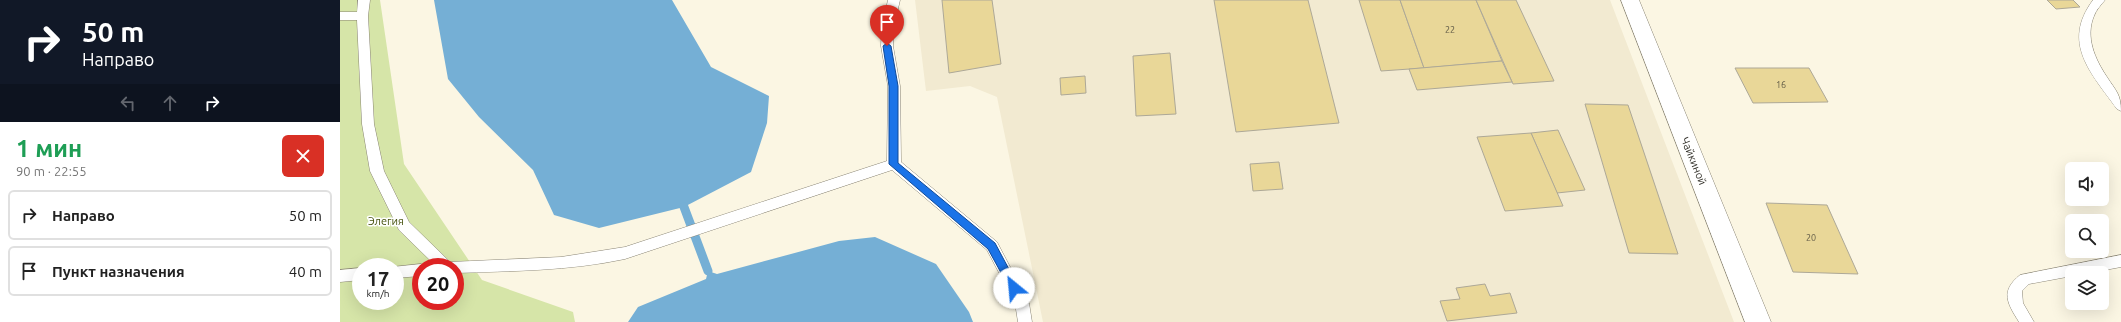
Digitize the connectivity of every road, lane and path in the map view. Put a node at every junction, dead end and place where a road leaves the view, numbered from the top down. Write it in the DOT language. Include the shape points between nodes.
graph roads {
  1 [pos="364,0"];
  2 [pos="894,0"];
  3 [pos="1630,0"];
  4 [pos="2099,0"];
  5 [pos="340,16"];
  6 [pos="362,16"];
  7 [pos="2121,106"];
  8 [pos="894,164"];
  9 [pos="437,258"];
  10 [pos="2121,261"];
  11 [pos="464,267"];
  12 [pos="352,275"];
  13 [pos="340,276"];
  14 [pos="1026,322"];
  15 [pos="1758,322"];
  16 [pos="2027,322"];
  1 -- 6 [label="lane"];
  2 -- 8 [label="lane" via="888,26 887,46 894,86"];
  3 -- 15 [label="street, Чайкиной"];
  4 -- 7 [label="lane" via="2086,17 2086,48 2091,63"];
  5 -- 6 [label="lane"];
  6 -- 9 [label="lane" via="368,124 377,171 404,226"];
  8 -- 11 [label="lane" via="625,253 577,262"];
  8 -- 14 [label="lane" via="992,246 1022,302"];
  10 -- 16 [label="lane" via="2025,279 2017,284 2013,292 2015,302"];
  12 -- 13 [label="lane"];
}
